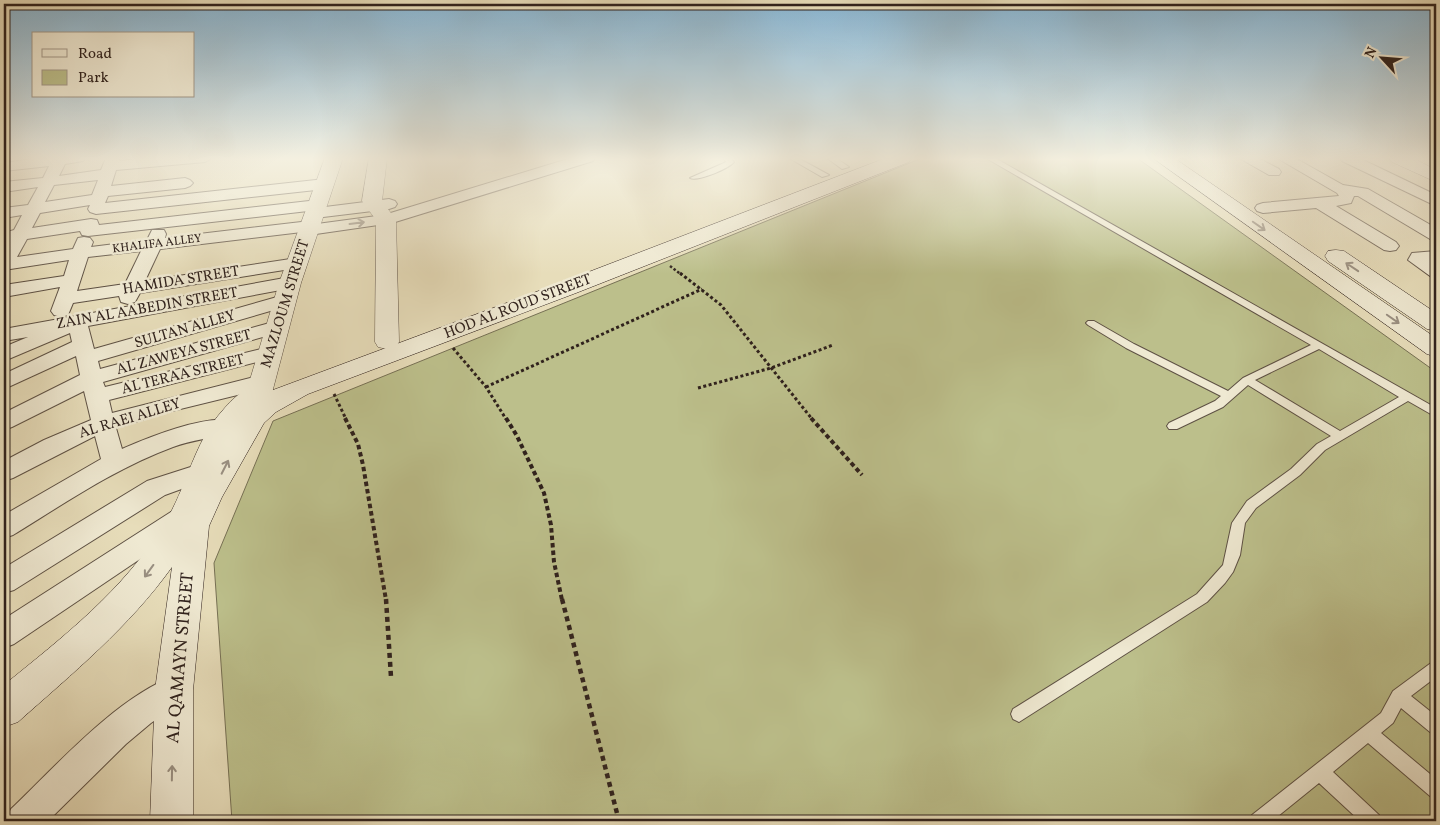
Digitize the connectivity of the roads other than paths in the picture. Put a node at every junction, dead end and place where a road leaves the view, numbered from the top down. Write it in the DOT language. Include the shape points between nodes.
graph roads {
  1 [pos="40,196"];
  2 [pos="100,196"];
  3 [pos="148,196"];
  4 [pos="178,196"];
  5 [pos="321,196"];
  6 [pos="372,196"];
  7 [pos="425,196"];
  8 [pos="442,196"];
  9 [pos="764,196"];
  10 [pos="805,196"];
  11 [pos="1057,196"];
  12 [pos="1217,196"];
  13 [pos="1246,196"];
  14 [pos="1347,196"];
  15 [pos="1362,196"];
  16 [pos="1320,203"];
  17 [pos="34,208"];
  18 [pos="1263,208"];
  19 [pos="95,211"];
  20 [pos="4,213"];
  21 [pos="380,213"];
  22 [pos="313,218"];
  23 [pos="164,222"];
  24 [pos="21,234"];
  25 [pos="1436,235"];
  26 [pos="4,237"];
  27 [pos="200,239"];
  28 [pos="153,244"];
  29 [pos="1390,246"];
  30 [pos="81,253"];
  31 [pos="1436,256"];
  32 [pos="193,257"];
  33 [pos="4,264"];
  34 [pos="1436,272"];
  35 [pos="71,280"];
  36 [pos="290,282"];
  37 [pos="562,283"];
  38 [pos="131,289"];
  39 [pos="4,291"];
  40 [pos="64,299"];
  41 [pos="123,313"];
  42 [pos="478,315"];
  43 [pos="1091,323"];
  44 [pos="66,324"];
  45 [pos="1436,324"];
  46 [pos="277,327"];
  47 [pos="4,335"];
  48 [pos="387,342"];
  49 [pos="1319,345"];
  50 [pos="1436,349"];
  51 [pos="269,354"];
  52 [pos="4,355"];
  53 [pos="89,369"];
  54 [pos="1246,380"];
  55 [pos="4,382"];
  56 [pos="261,387"];
  57 [pos="1229,396"];
  58 [pos="1407,397"];
  59 [pos="1436,413"];
  60 [pos="4,422"];
  61 [pos="104,424"];
  62 [pos="1173,426"];
  63 [pos="224,427"];
  64 [pos="1340,436"];
  65 [pos="114,463"];
  66 [pos="4,472"];
  67 [pos="200,473"];
  68 [pos="189,521"];
  69 [pos="4,528"];
  70 [pos="4,582"];
  71 [pos="124,601"];
  72 [pos="4,635"];
  73 [pos="1436,668"];
  74 [pos="4,686"];
  75 [pos="174,690"];
  76 [pos="1399,696"];
  77 [pos="4,709"];
  78 [pos="1019,714"];
  79 [pos="1436,726"];
  80 [pos="1369,733"];
  81 [pos="1320,772"];
  82 [pos="1436,790"];
  83 [pos="169,819"];
  84 [pos="24,821"];
  85 [pos="1258,821"];
  86 [pos="1373,821"];
  1 -- 17 [label="street"];
  2 -- 19 [label="street"];
  3 -- 19 [label="street"];
  4 -- 19 [label="street"];
  5 -- 22 [label="main road, MAZLOUM STREET"];
  6 -- 21 [label="main road"];
  7 -- 21 [label="street"];
  8 -- 21 [label="street"];
  9 -- 37 [label="main road, HOD AL ROUD STREET"];
  10 -- 37 [label="main road, HOD AL ROUD STREET" via="655,255"];
  11 -- 49 [label="lane"];
  12 -- 50 [label="main road, one-way"];
  13 -- 18 [label="main road"];
  14 -- 16 [label="street" via="1345,200"];
  15 -- 25 [label="street"];
  16 -- 18 [label="street"];
  16 -- 29 [label="street"];
  17 -- 19 [label="street"];
  17 -- 20 [label="street"];
  17 -- 24 [label="street"];
  45 -- 18 [label="main road, one-way"];
  19 -- 23 [label="street"];
  19 -- 24 [label="street"];
  19 -- 30 [label="street"];
  21 -- 22 [label="street"];
  21 -- 48 [label="main road"];
  22 -- 23 [label="street"];
  22 -- 27 [label="street, KHALIFA ALLEY"];
  22 -- 36 [label="main road, MAZLOUM STREET"];
  23 -- 28 [label="street"];
  24 -- 26 [label="street"];
  24 -- 33 [label="street"];
  27 -- 28 [label="street, KHALIFA ALLEY"];
  27 -- 32 [label="street"];
  28 -- 30 [label="street, KHALIFA ALLEY"];
  28 -- 38 [label="street"];
  30 -- 33 [label="street, KHALIFA ALLEY"];
  30 -- 35 [label="street"];
  31 -- 34 [label="street" via="1418,257 1417,260"];
  35 -- 39 [label="street"];
  35 -- 40 [label="street"];
  36 -- 38 [label="street, HAMIDA STREET"];
  36 -- 41 [label="street, ZAIN AL AABEDIN STREET"];
  36 -- 46 [label="main road, MAZLOUM STREET"];
  36 -- 53 [label="street, SULTAN ALLEY"];
  37 -- 42 [label="main road, HOD AL ROUD STREET"];
  38 -- 40 [label="street, HAMIDA STREET"];
  38 -- 41 [label="street"];
  40 -- 44 [label="street"];
  41 -- 44 [label="street, ZAIN AL AABEDIN STREET"];
  42 -- 48 [label="main road, HOD AL ROUD STREET"];
  68 -- 42 [label="main road, HOD AL ROUD STREET, one-way" via="254,417 266,406 326,378 442,336"];
  43 -- 57 [label="lane"];
  44 -- 47 [label="street, ZAIN AL AABEDIN STREET"];
  44 -- 52 [label="street"];
  44 -- 53 [label="street"];
  46 -- 51 [label="main road, MAZLOUM STREET"];
  46 -- 53 [label="street, AL ZAWEYA STREET"];
  48 -- 56 [label="main road, HOD AL ROUD STREET"];
  49 -- 54 [label="lane"];
  49 -- 58 [label="lane"];
  51 -- 53 [label="street, AL TERAA STREET"];
  51 -- 56 [label="main road, MAZLOUM STREET"];
  53 -- 55 [label="street"];
  53 -- 60 [label="street"];
  53 -- 61 [label="street"];
  54 -- 57 [label="lane"];
  54 -- 64 [label="lane"];
  56 -- 61 [label="street, AL RAEI ALLEY" via="151,410"];
  56 -- 63 [label="main road, HOD AL ROUD STREET"];
  57 -- 62 [label="lane" via="1208,411"];
  58 -- 59 [label="lane"];
  58 -- 64 [label="lane"];
  61 -- 65 [label="street"];
  61 -- 66 [label="street, AL RAEI ALLEY" via="58,443"];
  63 -- 65 [label="street" via="166,441"];
  63 -- 67 [label="main road, HOD AL ROUD STREET"];
  64 -- 78 [label="lane" via="1311,454 1303,466 1266,492 1245,512 1235,531 1233,556 1223,577 1202,598"];
  65 -- 69 [label="street"];
  67 -- 68 [label="main road, HOD AL ROUD STREET"];
  67 -- 70 [label="street" via="156,488"];
  68 -- 71 [label="main road, one-way"];
  68 -- 72 [label="street"];
  68 -- 75 [label="main road, AL QAMAYN STREET"];
  71 -- 74 [label="street"];
  71 -- 77 [label="main road"];
  73 -- 76 [label="lane"];
  83 -- 75 [label="main road, AL QAMAYN STREET, one-way"];
  75 -- 84 [label="street" via="114,733"];
  76 -- 79 [label="lane"];
  76 -- 80 [label="lane" via="1387,718"];
  80 -- 81 [label="lane"];
  80 -- 82 [label="lane"];
  81 -- 85 [label="lane"];
  81 -- 86 [label="lane"];
}
